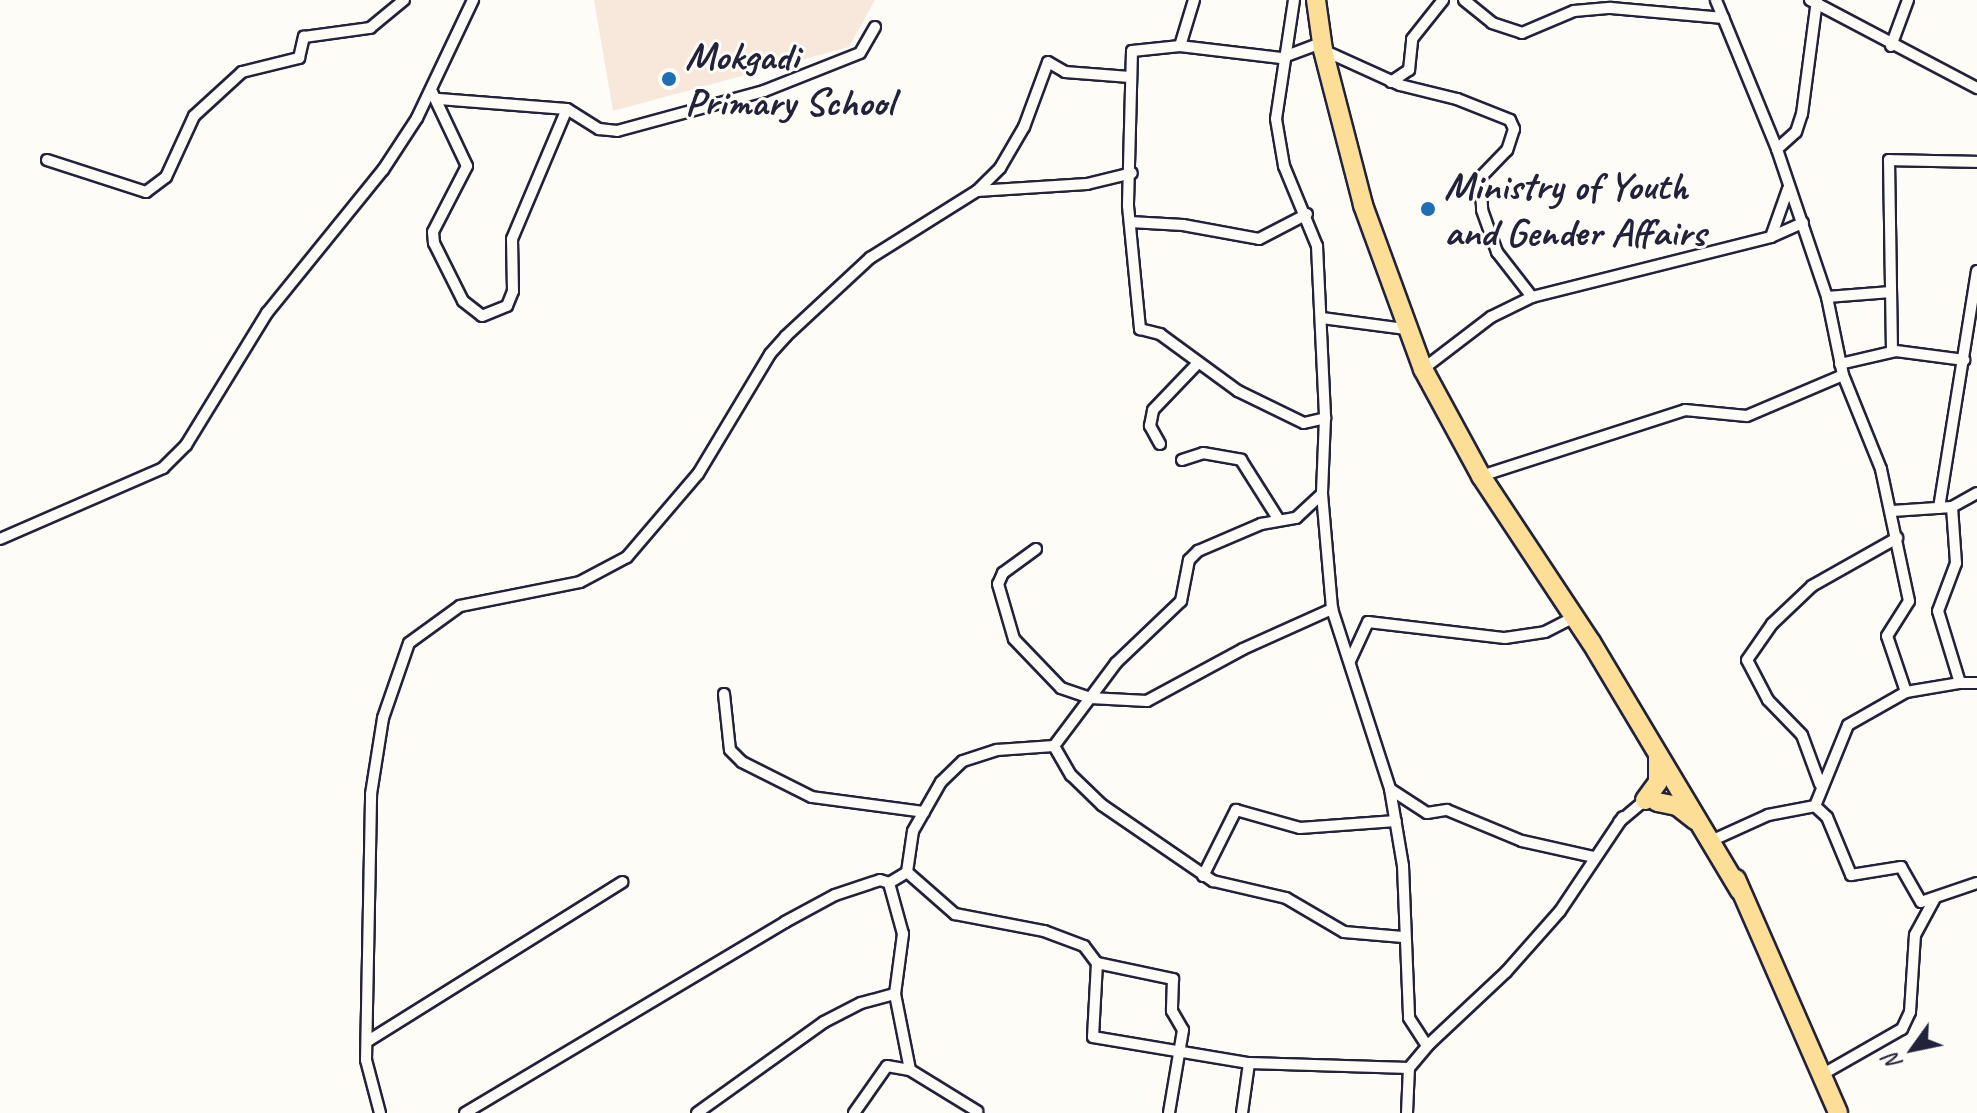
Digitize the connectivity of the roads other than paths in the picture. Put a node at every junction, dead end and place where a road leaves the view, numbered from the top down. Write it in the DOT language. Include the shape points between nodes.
graph roads {
  1 [pos="404,0"];
  2 [pos="473,0"];
  3 [pos="1194,0"];
  4 [pos="1294,0"];
  5 [pos="1316,0"];
  6 [pos="1443,0"];
  7 [pos="1464,0"];
  8 [pos="1582,0"];
  9 [pos="1716,0"];
  10 [pos="1908,0"];
  11 [pos="1815,1"];
  12 [pos="1475,5"];
  13 [pos="1574,11"];
  14 [pos="1724,18"];
  15 [pos="875,27"];
  16 [pos="1180,46"];
  17 [pos="1891,46"];
  18 [pos="1322,47"];
  19 [pos="1281,58"];
  20 [pos="1130,77"];
  21 [pos="1391,82"];
  22 [pos="1977,88"];
  23 [pos="435,94"];
  24 [pos="567,109"];
  25 [pos="1777,149"];
  26 [pos="47,160"];
  27 [pos="1977,162"];
  28 [pos="1132,173"];
  29 [pos="1788,189"];
  30 [pos="977,191"];
  31 [pos="1307,214"];
  32 [pos="1130,222"];
  33 [pos="1803,223"];
  34 [pos="1771,237"];
  35 [pos="1977,271"];
  36 [pos="1891,292"];
  37 [pos="1532,297"];
  38 [pos="1827,297"];
  39 [pos="1322,318"];
  40 [pos="1406,329"];
  41 [pos="1892,351"];
  42 [pos="1964,360"];
  43 [pos="1198,363"];
  44 [pos="1423,369"];
  45 [pos="1841,370"];
  46 [pos="1325,418"];
  47 [pos="1160,444"];
  48 [pos="1182,460"];
  49 [pos="1481,476"];
  50 [pos="1977,493"];
  51 [pos="1322,494"];
  52 [pos="1952,507"];
  53 [pos="1939,508"];
  54 [pos="1892,511"];
  55 [pos="1279,520"];
  56 [pos="1897,538"];
  57 [pos="0,539"];
  58 [pos="1036,549"];
  59 [pos="1332,609"];
  60 [pos="1575,617"];
  61 [pos="1591,642"];
  62 [pos="1350,661"];
  63 [pos="1960,683"];
  64 [pos="1977,683"];
  65 [pos="1906,692"];
  66 [pos="724,694"];
  67 [pos="1090,698"];
  68 [pos="1054,746"];
  69 [pos="1658,753"];
  70 [pos="1681,782"];
  71 [pos="1820,784"];
  72 [pos="1390,789"];
  73 [pos="1651,801"];
  74 [pos="1815,806"];
  75 [pos="924,812"];
  76 [pos="1623,817"];
  77 [pos="1396,821"];
  78 [pos="1715,839"];
  79 [pos="1594,857"];
  80 [pos="907,872"];
  81 [pos="1203,876"];
  82 [pos="622,882"];
  83 [pos="889,883"];
  84 [pos="1977,883"];
  85 [pos="1935,898"];
  86 [pos="1560,911"];
  87 [pos="1403,937"];
  88 [pos="1097,963"];
  89 [pos="895,994"];
  90 [pos="368,1041"];
  91 [pos="1427,1046"];
  92 [pos="1177,1052"];
  93 [pos="1249,1063"];
  94 [pos="1409,1068"];
  95 [pos="910,1070"];
  96 [pos="1823,1074"];
  97 [pos="977,1112"];
  98 [pos="380,1113"];
  99 [pos="465,1113"];
  100 [pos="697,1113"];
  101 [pos="854,1113"];
  102 [pos="1169,1113"];
  103 [pos="1242,1113"];
  104 [pos="1407,1113"];
  105 [pos="1838,1113"];
  1 -- 26 [label="street" via="370,28 304,37 299,58 242,72 194,116 166,177 146,192"];
  2 -- 23 [label="street"];
  3 -- 16 [label="street"];
  4 -- 19 [label="street"];
  5 -- 18 [label="highway"];
  6 -- 21 [label="street" via="1412,39 1409,70"];
  7 -- 12 [label="street"];
  8 -- 13 [label="street"];
  9 -- 14 [label="street"];
  10 -- 17 [label="street"];
  11 -- 17 [label="street"];
  11 -- 25 [label="street" via="1798,128"];
  12 -- 13 [label="street" via="1492,23 1522,33"];
  13 -- 14 [label="street" via="1619,7"];
  14 -- 25 [label="street"];
  15 -- 24 [label="street" via="860,53 764,91 617,131 599,129"];
  16 -- 19 [label="street"];
  16 -- 20 [label="street" via="1135,49"];
  17 -- 22 [label="street"];
  18 -- 19 [label="street"];
  18 -- 21 [label="street"];
  18 -- 40 [label="highway" via="1363,205"];
  19 -- 31 [label="street" via="1276,119 1280,153"];
  20 -- 28 [label="street"];
  20 -- 30 [label="street" via="1065,72 1048,62 1016,144"];
  21 -- 37 [label="street" via="1510,120 1514,129 1507,150 1480,178 1482,210 1497,252"];
  23 -- 24 [label="street"];
  23 -- 24 [label="street" via="467,166 433,232 434,243 463,301 482,316 507,306 513,291 512,239"];
  23 -- 57 [label="street" via="383,170 267,313 186,445 163,468"];
  25 -- 29 [label="street"];
  27 -- 36 [label="street" via="1889,160"];
  28 -- 30 [label="street" via="1087,184"];
  28 -- 32 [label="street"];
  29 -- 33 [label="street"];
  29 -- 34 [label="street"];
  30 -- 90 [label="street" via="899,235 786,336 698,474 627,557 580,582 460,606 409,643 383,718 371,794"];
  31 -- 32 [label="street" via="1259,239"];
  31 -- 39 [label="street" via="1317,246"];
  32 -- 43 [label="street" via="1138,324"];
  33 -- 34 [label="street"];
  33 -- 38 [label="street"];
  34 -- 37 [label="street"];
  35 -- 42 [label="street"];
  36 -- 38 [label="street"];
  36 -- 41 [label="street"];
  37 -- 44 [label="street" via="1496,313"];
  38 -- 45 [label="street"];
  39 -- 40 [label="street"];
  39 -- 46 [label="street"];
  40 -- 44 [label="highway"];
  41 -- 42 [label="street"];
  41 -- 45 [label="street"];
  42 -- 53 [label="street"];
  43 -- 46 [label="street" via="1238,391 1304,423"];
  43 -- 47 [label="street" via="1153,410 1150,426"];
  44 -- 49 [label="highway"];
  45 -- 49 [label="street" via="1747,416 1685,410"];
  45 -- 54 [label="street"];
  46 -- 51 [label="street"];
  48 -- 55 [label="street" via="1203,453 1241,460"];
  49 -- 60 [label="highway"];
  50 -- 52 [label="street"];
  51 -- 55 [label="street" via="1296,518"];
  51 -- 59 [label="street"];
  52 -- 53 [label="street"];
  52 -- 63 [label="street" via="1956,563 1938,611"];
  53 -- 54 [label="street"];
  54 -- 56 [label="street"];
  55 -- 67 [label="street" via="1198,551 1189,560 1181,601 1116,663"];
  56 -- 65 [label="street" via="1909,601 1887,636"];
  56 -- 71 [label="street" via="1812,586 1772,624 1747,660 1768,700 1802,735"];
  58 -- 67 [label="street" via="1003,573 998,584 1014,639 1061,688"];
  59 -- 62 [label="street"];
  59 -- 67 [label="street" via="1147,701"];
  60 -- 61 [label="highway"];
  60 -- 62 [label="street" via="1545,632 1505,638 1368,622"];
  61 -- 69 [label="highway"];
  61 -- 70 [label="highway"];
  62 -- 72 [label="street"];
  63 -- 64 [label="street"];
  63 -- 65 [label="street"];
  65 -- 71 [label="street" via="1848,725"];
  66 -- 75 [label="street" via="730,750 750,767 812,797"];
  67 -- 68 [label="street"];
  68 -- 75 [label="street" via="997,750 963,761 941,782"];
  68 -- 81 [label="street" via="1071,775 1102,805"];
  69 -- 70 [label="highway"];
  69 -- 73 [label="highway" via="1658,782"];
  70 -- 73 [label="street"];
  70 -- 78 [label="highway"];
  71 -- 74 [label="street"];
  72 -- 77 [label="street"];
  72 -- 79 [label="street" via="1427,813 1447,810 1522,841"];
  73 -- 76 [label="street"];
  73 -- 78 [label="highway" via="1689,813"];
  74 -- 78 [label="street" via="1768,815"];
  74 -- 85 [label="street" via="1827,817 1851,875 1901,867 1917,899"];
  75 -- 80 [label="street" via="913,831"];
  76 -- 79 [label="street"];
  76 -- 86 [label="street"];
  77 -- 81 [label="street" via="1300,828 1236,810"];
  77 -- 87 [label="street"];
  78 -- 96 [label="highway"];
  79 -- 86 [label="street"];
  80 -- 83 [label="street"];
  80 -- 88 [label="street" via="955,914 1062,936 1084,946"];
  81 -- 87 [label="street" via="1286,898 1344,932"];
  82 -- 90 [label="street"];
  83 -- 89 [label="street" via="903,934"];
  83 -- 99 [label="street" via="880,880 845,891 785,922"];
  84 -- 85 [label="street"];
  85 -- 96 [label="street" via="1915,935 1910,1012 1902,1029"];
  86 -- 91 [label="street" via="1506,972"];
  87 -- 91 [label="street" via="1409,1018"];
  88 -- 92 [label="street" via="1173,979 1172,1011 1183,1030"];
  88 -- 92 [label="street" via="1093,1037"];
  89 -- 95 [label="street"];
  89 -- 100 [label="street" via="861,1003 824,1022"];
  90 -- 98 [label="street" via="366,1075"];
  91 -- 94 [label="street"];
  92 -- 93 [label="street"];
  92 -- 102 [label="street"];
  93 -- 94 [label="street"];
  93 -- 103 [label="street"];
  94 -- 104 [label="street"];
  95 -- 97 [label="street"];
  95 -- 101 [label="street" via="887,1066"];
  96 -- 105 [label="highway"];
}
